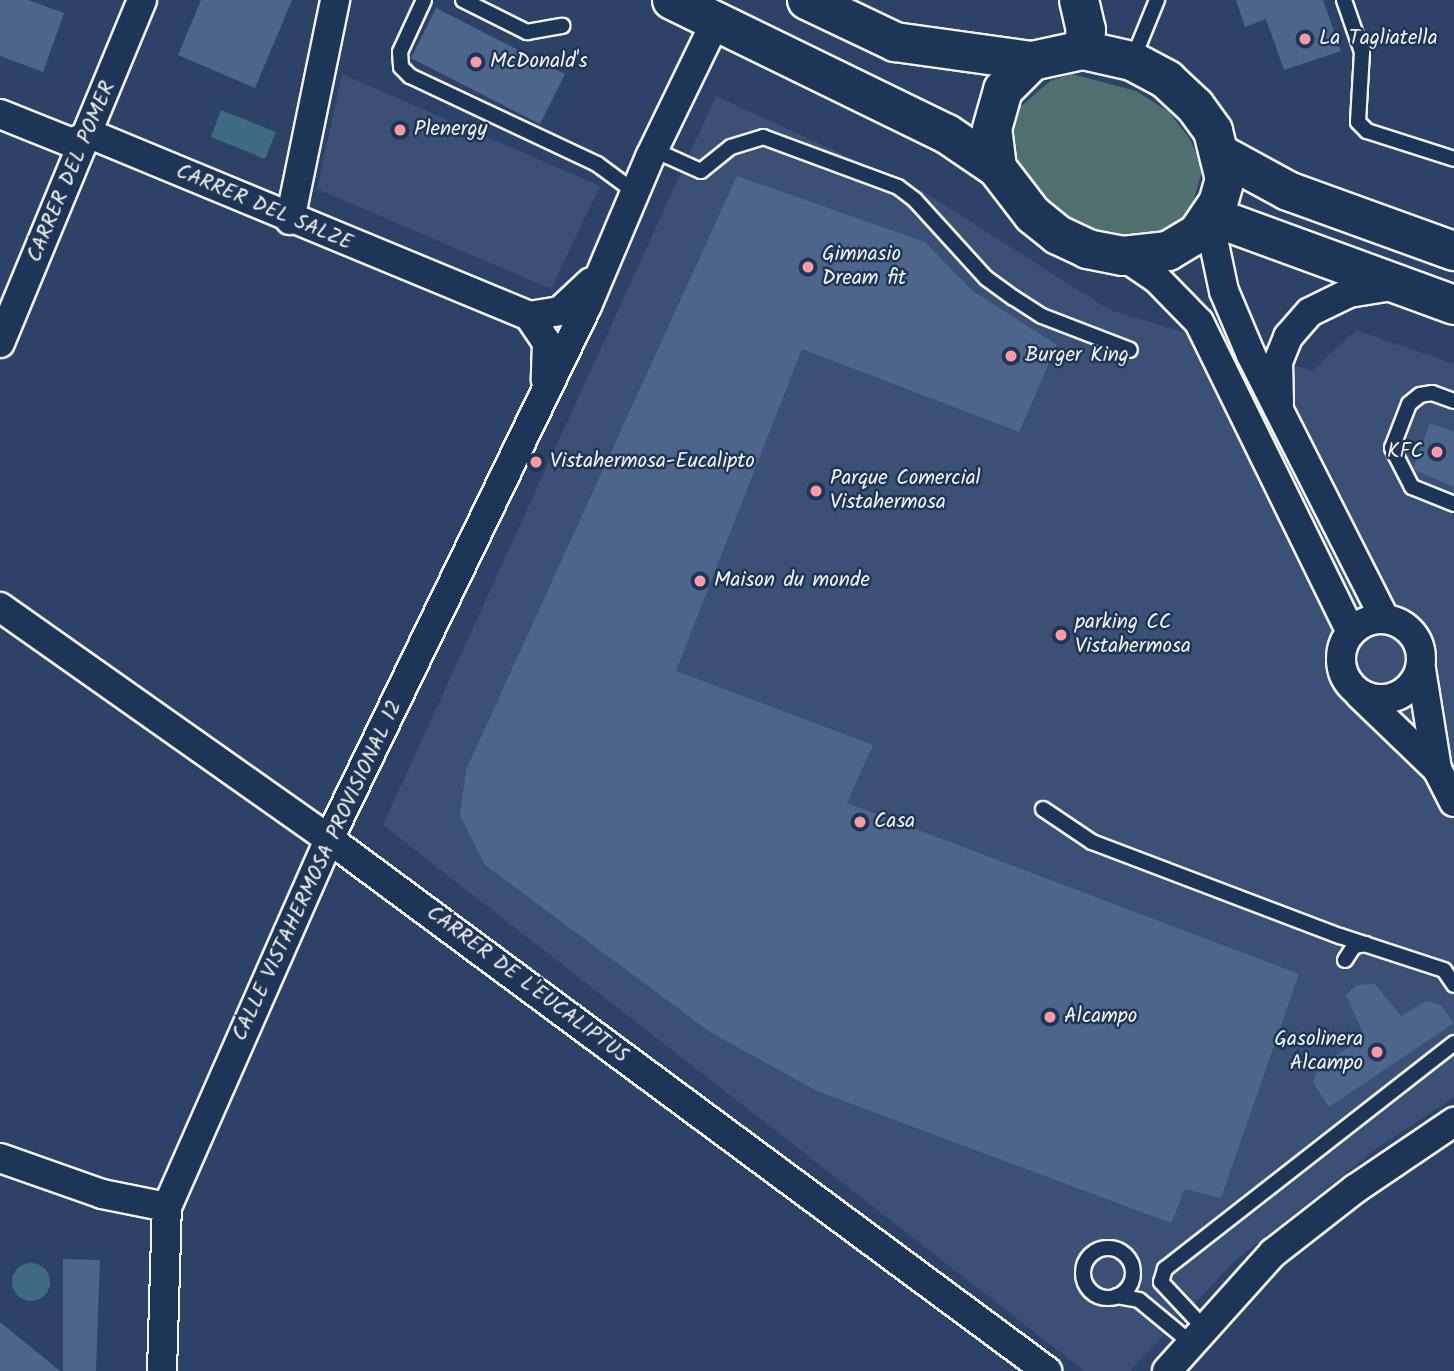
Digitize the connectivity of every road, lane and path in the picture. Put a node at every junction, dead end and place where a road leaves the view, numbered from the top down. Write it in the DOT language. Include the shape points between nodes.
graph roads {
  1 [pos="142,0"];
  2 [pos="335,0"];
  3 [pos="424,0"];
  4 [pos="463,0"];
  5 [pos="671,0"];
  6 [pos="807,0"];
  7 [pos="1079,0"];
  8 [pos="1157,0"];
  9 [pos="1344,0"];
  10 [pos="715,23"];
  11 [pos="562,26"];
  12 [pos="1083,51"];
  13 [pos="1031,61"];
  14 [pos="1132,61"];
  15 [pos="0,114"];
  16 [pos="90,134"];
  17 [pos="654,150"];
  18 [pos="1222,155"];
  19 [pos="1454,159"];
  20 [pos="997,168"];
  21 [pos="635,192"];
  22 [pos="1210,218"];
  23 [pos="290,220"];
  24 [pos="1454,251"];
  25 [pos="1124,256"];
  26 [pos="596,277"];
  27 [pos="1399,285"];
  28 [pos="1454,305"];
  29 [pos="529,316"];
  30 [pos="0,343"];
  31 [pos="1130,350"];
  32 [pos="545,390"];
  33 [pos="1454,401"];
  34 [pos="1280,416"];
  35 [pos="1454,504"];
  36 [pos="0,607"];
  37 [pos="1385,619"];
  38 [pos="1351,632"];
  39 [pos="1421,670"];
  40 [pos="1360,695"];
  41 [pos="1437,769"];
  42 [pos="1454,802"];
  43 [pos="1042,809"];
  44 [pos="329,839"];
  45 [pos="1371,943"];
  46 [pos="1345,960"];
  47 [pos="1454,985"];
  48 [pos="1454,1043"];
  49 [pos="1454,1122"];
  50 [pos="0,1158"];
  51 [pos="167,1207"];
  52 [pos="1117,1296"];
  53 [pos="1197,1335"];
  54 [pos="162,1371"];
  55 [pos="1047,1371"];
  56 [pos="1167,1371"];
  1 -- 16 [label="street, CARRER DEL POMER"];
  2 -- 23 [label="street"];
  3 -- 21 [label="lane" via="400,52 401,67 411,76 597,164"];
  4 -- 11 [label="lane" via="527,32"];
  5 -- 10 [label="main road"];
  6 -- 13 [label="main road" via="895,42"];
  7 -- 12 [label="main road" via="1086,30"];
  8 -- 14 [label="lane"];
  9 -- 19 [label="lane" via="1362,52 1358,122 1367,131"];
  10 -- 17 [label="street, CALLE VISTAHERMOSA PROVISIONAL 12"];
  10 -- 20 [label="main road" via="947,134"];
  12 -- 13 [label="main road"];
  12 -- 14 [label="main road"];
  13 -- 20 [label="main road" via="1003,90 995,110"];
  14 -- 18 [label="main road" via="1167,80 1195,106 1213,131"];
  15 -- 16 [label="street, CARRER DEL SALZE" via="72,143"];
  16 -- 23 [label="street, CARRER DEL SALZE"];
  16 -- 30 [label="street, CARRER DEL POMER"];
  17 -- 21 [label="street, CALLE VISTAHERMOSA PROVISIONAL 12"];
  17 -- 31 [label="lane" via="701,171 731,147 763,137 898,187 978,270 1014,298 1042,316"];
  18 -- 22 [label="main road" via="1224,179"];
  18 -- 24 [label="main road" via="1288,191"];
  20 -- 25 [label="main road" via="1033,215 1058,235 1088,249"];
  21 -- 26 [label="street, CALLE VISTAHERMOSA PROVISIONAL 12"];
  22 -- 25 [label="main road" via="1198,233 1168,251"];
  22 -- 27 [label="main road"];
  22 -- 34 [label="street" via="1224,291"];
  23 -- 29 [label="street, CARRER DEL SALZE"];
  25 -- 38 [label="street" via="1157,279 1199,322"];
  26 -- 29 [label="street, CALLE VISTAHERMOSA PROVISIONAL 12" via="560,311"];
  26 -- 32 [label="street, CALLE VISTAHERMOSA PROVISIONAL 12" via="587,306"];
  27 -- 28 [label="main road"];
  27 -- 34 [label="street" via="1349,293 1310,312 1289,337 1278,362"];
  29 -- 32 [label="street, CALLE VISTAHERMOSA PROVISIONAL 12" via="547,343 550,357"];
  32 -- 44 [label="street, CALLE VISTAHERMOSA PROVISIONAL 12"];
  33 -- 35 [label="lane" via="1432,393 1420,395 1409,404 1392,449 1412,487"];
  34 -- 37 [label="street"];
  36 -- 44 [label="street, CARRER DE L'EUCALIPTUS"];
  37 -- 38 [label="street" via="1366,622"];
  37 -- 39 [label="street" via="1410,630 1419,643"];
  38 -- 40 [label="street" via="1341,661 1343,675"];
  39 -- 40 [label="street" via="1404,693 1390,699"];
  39 -- 41 [label="street"];
  40 -- 41 [label="street"];
  41 -- 42 [label="street"];
  43 -- 45 [label="lane" via="1093,842 1340,936"];
  44 -- 51 [label="street, CALLE VISTAHERMOSA PROVISIONAL 12"];
  44 -- 55 [label="street, CARRER DE L'EUCALIPTUS"];
  45 -- 46 [label="lane" via="1354,946"];
  45 -- 47 [label="lane" via="1444,970"];
  48 -- 53 [label="lane" via="1165,1269 1161,1282"];
  49 -- 53 [label="street" via="1354,1189 1273,1253"];
  50 -- 51 [label="street" via="102,1194"];
  51 -- 54 [label="street, CALLE VISTAHERMOSA PROVISIONAL 12"];
  52 -- 53 [label="lane" via="1139,1300"];
  53 -- 56 [label="street"];
}
